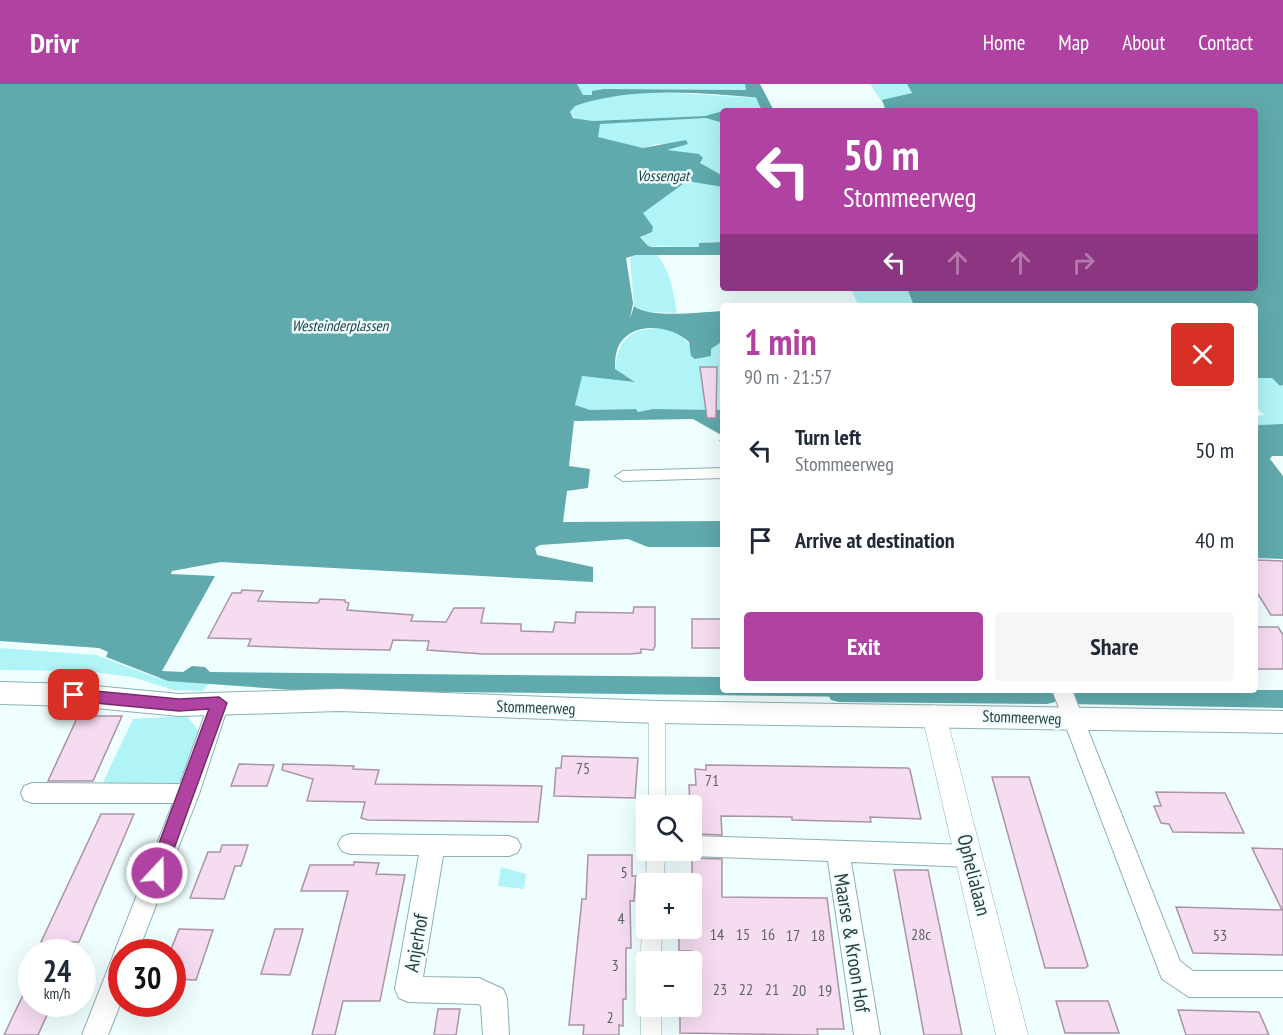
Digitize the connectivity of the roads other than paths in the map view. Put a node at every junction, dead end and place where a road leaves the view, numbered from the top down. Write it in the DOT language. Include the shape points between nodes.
graph roads {
  1 [pos="720,473"];
  2 [pos="623,476"];
  3 [pos="0,693"];
  4 [pos="1063,693"];
  5 [pos="219,703"];
  6 [pos="657,712"];
  7 [pos="934,715"];
  8 [pos="1073,718"];
  9 [pos="1283,722"];
  10 [pos="32,793"];
  11 [pos="188,794"];
  12 [pos="657,795"];
  13 [pos="350,844"];
  14 [pos="433,845"];
  15 [pos="509,846"];
  16 [pos="702,846"];
  17 [pos="838,852"];
  18 [pos="969,856"];
  19 [pos="131,939"];
  20 [pos="1283,984"];
  21 [pos="108,1001"];
  22 [pos="651,1017"];
  23 [pos="95,1035"];
  24 [pos="495,1035"];
  25 [pos="651,1035"];
  26 [pos="867,1035"];
  27 [pos="1012,1035"];
  1 -- 2 [label="street"];
  3 -- 5 [label="main road, Stommeerweg" via="179,705"];
  4 -- 8 [label="street, Stommeerweg"];
  5 -- 6 [label="main road, Stommeerweg" via="339,700"];
  5 -- 11 [label="street"];
  6 -- 7 [label="main road, Stommeerweg"];
  6 -- 12 [label="street"];
  7 -- 8 [label="main road, Stommeerweg"];
  7 -- 18 [label="street, Ophelialaan"];
  8 -- 9 [label="main road, Stommeerweg"];
  8 -- 20 [label="street, Stommeerweg" via="1171,970 1189,984"];
  10 -- 11 [label="street"];
  11 -- 19 [label="street"];
  13 -- 14 [label="street"];
  14 -- 15 [label="street"];
  14 -- 24 [label="street, Anjerhof" via="408,989 478,991 494,998"];
  16 -- 17 [label="street, Maarse & Kroon Hof"];
  17 -- 18 [label="street, Maarse & Kroon Hof"];
  17 -- 26 [label="street, Maarse & Kroon Hof"];
  18 -- 27 [label="street, Ophelialaan"];
  21 -- 23 [label="street"];
  22 -- 25 [label="street"];
}
